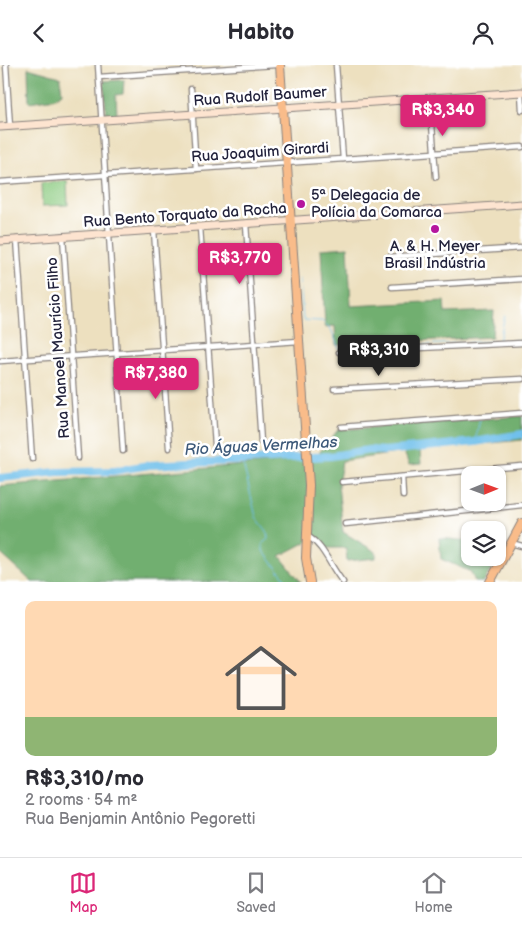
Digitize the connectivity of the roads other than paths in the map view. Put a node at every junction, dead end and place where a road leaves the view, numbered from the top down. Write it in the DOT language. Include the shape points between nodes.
graph roads {
  1 [pos="6,65"];
  2 [pos="98,65"];
  3 [pos="275,65"];
  4 [pos="280,65"];
  5 [pos="336,65"];
  6 [pos="99,77"];
  7 [pos="191,89"];
  8 [pos="521,92"];
  9 [pos="430,98"];
  10 [pos="340,105"];
  11 [pos="283,108"];
  12 [pos="522,110"];
  13 [pos="192,114"];
  14 [pos="102,121"];
  15 [pos="0,127"];
  16 [pos="10,127"];
  17 [pos="522,147"];
  18 [pos="434,153"];
  19 [pos="343,159"];
  20 [pos="286,163"];
  21 [pos="196,169"];
  22 [pos="105,175"];
  23 [pos="436,177"];
  24 [pos="0,182"];
  25 [pos="522,204"];
  26 [pos="290,221"];
  27 [pos="246,224"];
  28 [pos="200,227"];
  29 [pos="154,230"];
  30 [pos="109,233"];
  31 [pos="62,236"];
  32 [pos="17,239"];
  33 [pos="0,241"];
  34 [pos="522,248"];
  35 [pos="388,257"];
  36 [pos="522,279"];
  37 [pos="392,287"];
  38 [pos="299,341"];
  39 [pos="522,343"];
  40 [pos="254,344"];
  41 [pos="208,347"];
  42 [pos="162,350"];
  43 [pos="339,352"];
  44 [pos="117,353"];
  45 [pos="71,356"];
  46 [pos="25,359"];
  47 [pos="0,361"];
  48 [pos="522,379"];
  49 [pos="334,389"];
  50 [pos="522,413"];
  51 [pos="341,427"];
  52 [pos="261,442"];
  53 [pos="215,445"];
  54 [pos="169,448"];
  55 [pos="123,451"];
  56 [pos="78,458"];
  57 [pos="32,459"];
  58 [pos="522,466"];
  59 [pos="402,477"];
  60 [pos="342,482"];
  61 [pos="403,496"];
  62 [pos="522,505"];
  63 [pos="522,523"];
  64 [pos="345,524"];
  65 [pos="308,536"];
  66 [pos="511,543"];
  67 [pos="522,545"];
  68 [pos="310,582"];
  69 [pos="343,582"];
  70 [pos="490,582"];
  1 -- 16 [label="street"];
  2 -- 6 [label="street"];
  3 -- 6 [label="street"];
  4 -- 11 [label="main road"];
  5 -- 10 [label="street"];
  6 -- 14 [label="street"];
  7 -- 13 [label="street"];
  8 -- 9 [label="street, Rua Rudolf Baumer"];
  8 -- 12 [label="street"];
  9 -- 10 [label="street, Rua Rudolf Baumer"];
  9 -- 18 [label="street"];
  10 -- 11 [label="street, Rua Rudolf Baumer"];
  10 -- 19 [label="street"];
  11 -- 13 [label="street, Rua Rudolf Baumer"];
  11 -- 20 [label="main road"];
  13 -- 14 [label="street, Rua Rudolf Baumer"];
  13 -- 21 [label="street"];
  14 -- 16 [label="street, Rua Rudolf Baumer"];
  14 -- 22 [label="street"];
  15 -- 16 [label="street, Rua Rudolf Baumer"];
  17 -- 18 [label="street, Rua Joaquim Girardi"];
  18 -- 19 [label="street, Rua Joaquim Girardi"];
  18 -- 23 [label="street"];
  19 -- 20 [label="street, Rua Joaquim Girardi"];
  20 -- 21 [label="street, Rua Joaquim Girardi"];
  20 -- 26 [label="main road"];
  21 -- 22 [label="street, Rua Joaquim Girardi"];
  22 -- 24 [label="street, Rua Joaquim Girardi"];
  22 -- 30 [label="street"];
  25 -- 26 [label="street, Rua Bento Torquato da Rocha"];
  26 -- 27 [label="street, Rua Bento Torquato da Rocha"];
  26 -- 38 [label="main road"];
  27 -- 28 [label="street, Rua Bento Torquato da Rocha"];
  27 -- 40 [label="street"];
  28 -- 29 [label="street, Rua Bento Torquato da Rocha"];
  28 -- 41 [label="street"];
  29 -- 30 [label="street, Rua Bento Torquato da Rocha"];
  29 -- 42 [label="street"];
  30 -- 31 [label="street, Rua Bento Torquato da Rocha"];
  30 -- 44 [label="street"];
  31 -- 32 [label="street, Rua Bento Torquato da Rocha"];
  31 -- 45 [label="street, Rua Manoel Maurício Filho"];
  32 -- 33 [label="street, Rua Bento Torquato da Rocha"];
  32 -- 46 [label="street"];
  34 -- 35 [label="street"];
  36 -- 37 [label="street"];
  38 -- 40 [label="street"];
  38 -- 65 [label="main road" via="310,498"];
  39 -- 43 [label="street"];
  40 -- 41 [label="street"];
  40 -- 52 [label="street"];
  41 -- 42 [label="street"];
  41 -- 53 [label="street"];
  42 -- 44 [label="street"];
  42 -- 54 [label="street"];
  44 -- 45 [label="street"];
  44 -- 55 [label="street"];
  45 -- 46 [label="street"];
  45 -- 56 [label="street, Rua Manoel Maurício Filho"];
  46 -- 47 [label="street"];
  46 -- 57 [label="street"];
  48 -- 49 [label="street"];
  50 -- 51 [label="street"];
  58 -- 59 [label="street"];
  59 -- 60 [label="street"];
  59 -- 61 [label="street"];
  62 -- 64 [label="street"];
  63 -- 66 [label="main road"];
  65 -- 68 [label="main road"];
  65 -- 69 [label="street" via="318,543"];
  66 -- 67 [label="street"];
  66 -- 70 [label="main road"];
}
